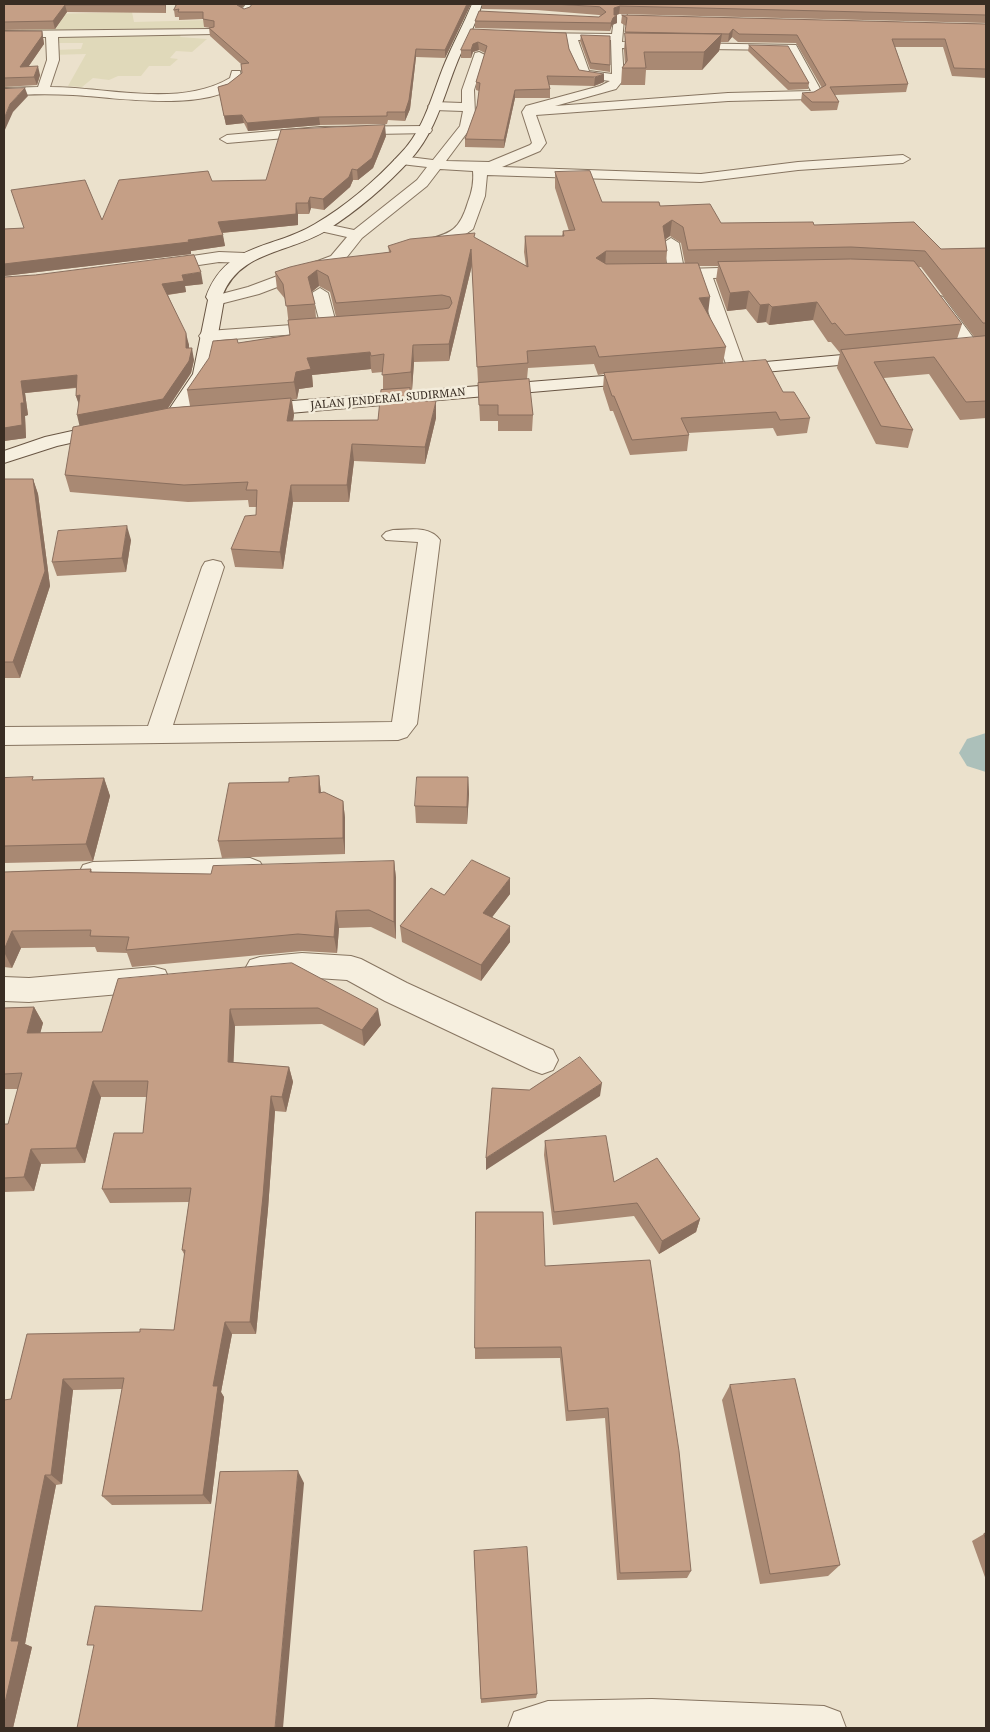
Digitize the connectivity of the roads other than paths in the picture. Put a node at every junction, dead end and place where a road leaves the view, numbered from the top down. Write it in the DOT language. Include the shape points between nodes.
graph roads {
  1 [pos="628,4"];
  2 [pos="479,11"];
  3 [pos="619,19"];
  4 [pos="636,20"];
  5 [pos="210,32"];
  6 [pos="4,34"];
  7 [pos="52,34"];
  8 [pos="570,34"];
  9 [pos="516,35"];
  10 [pos="616,41"];
  11 [pos="464,67"];
  12 [pos="236,74"];
  13 [pos="618,78"];
  14 [pos="42,91"];
  15 [pos="4,92"];
  16 [pos="438,106"];
  17 [pos="464,107"];
  18 [pos="528,112"];
  19 [pos="425,130"];
  20 [pos="227,139"];
  21 [pos="902,159"];
  22 [pos="403,160"];
  23 [pos="432,164"];
  24 [pos="480,168"];
  25 [pos="328,228"];
  26 [pos="353,234"];
  27 [pos="671,243"];
  28 [pos="409,250"];
  29 [pos="245,258"];
  30 [pos="142,268"];
  31 [pos="768,271"];
  32 [pos="702,273"];
  33 [pos="928,289"];
  34 [pos="320,293"];
  35 [pos="216,294"];
  36 [pos="348,326"];
  37 [pos="329,327"];
  38 [pos="208,336"];
  39 [pos="979,347"];
  40 [pos="952,350"];
  41 [pos="892,356"];
  42 [pos="737,370"];
  43 [pos="717,371"];
  44 [pos="658,376"];
  45 [pos="242,411"];
  46 [pos="192,415"];
  47 [pos="172,416"];
  48 [pos="154,420"];
  49 [pos="125,426"];
  50 [pos="4,457"];
  51 [pos="393,536"];
  52 [pos="213,567"];
  53 [pos="158,734"];
  54 [pos="4,736"];
  55 [pos="273,869"];
  56 [pos="64,874"];
  57 [pos="234,972"];
  58 [pos="185,976"];
  59 [pos="4,989"];
  60 [pos="542,1060"];
  61 [pos="530,1728"];
  62 [pos="824,1728"];
  1 -- 3 [label="street"];
  2 -- 11 [label="street"];
  3 -- 4 [label="street"];
  3 -- 10 [label="street"];
  5 -- 7 [label="street"];
  6 -- 7 [label="street"];
  7 -- 14 [label="street" via="53,60"];
  8 -- 9 [label="street"];
  8 -- 10 [label="street"];
  8 -- 13 [label="street" via="584,74"];
  10 -- 13 [label="street"];
  10 -- 18 [label="street" via="792,46 817,91 812,95 728,97"];
  11 -- 16 [label="street"];
  11 -- 17 [label="street" via="468,90"];
  12 -- 14 [label="street" via="236,80 226,89 172,98"];
  13 -- 18 [label="street" via="612,86"];
  14 -- 15 [label="street"];
  16 -- 17 [label="street"];
  16 -- 19 [label="street"];
  17 -- 23 [label="street" via="466,126"];
  18 -- 24 [label="street" via="538,138 536,148 500,164"];
  19 -- 20 [label="street" via="320,131"];
  19 -- 22 [label="street"];
  21 -- 24 [label="street" via="798,166 701,178"];
  22 -- 23 [label="street"];
  22 -- 25 [label="street"];
  23 -- 24 [label="street"];
  23 -- 26 [label="street" via="422,183"];
  24 -- 28 [label="street" via="467,228"];
  25 -- 26 [label="street"];
  25 -- 29 [label="street"];
  26 -- 35 [label="street" via="337,259 253,291"];
  27 -- 32 [label="street" via="669,273"];
  29 -- 30 [label="street" via="219,257"];
  29 -- 35 [label="street" via="235,264"];
  31 -- 32 [label="street"];
  32 -- 42 [label="street"];
  33 -- 39 [label="street"];
  34 -- 37 [label="street"];
  35 -- 38 [label="street"];
  36 -- 37 [label="street"];
  37 -- 38 [label="street"];
  38 -- 47 [label="street" via="202,374"];
  39 -- 40 [label="street"];
  41 -- 42 [label="street"];
  42 -- 43 [label="street"];
  44 -- 45 [label="street, JALAN JENDERAL SUDIRMAN"];
  46 -- 47 [label="street"];
  47 -- 48 [label="street"];
  49 -- 50 [label="street" via="52,441"];
  51 -- 53 [label="street" via="424,536 429,540 405,724 398,731"];
  52 -- 53 [label="street"];
  53 -- 54 [label="street"];
  55 -- 56 [label="street"];
  57 -- 60 [label="street" via="302,965 351,968"];
  58 -- 59 [label="street" via="29,990"];
  61 -- 62 [label="street" via="548,1723 652,1721"];
}
